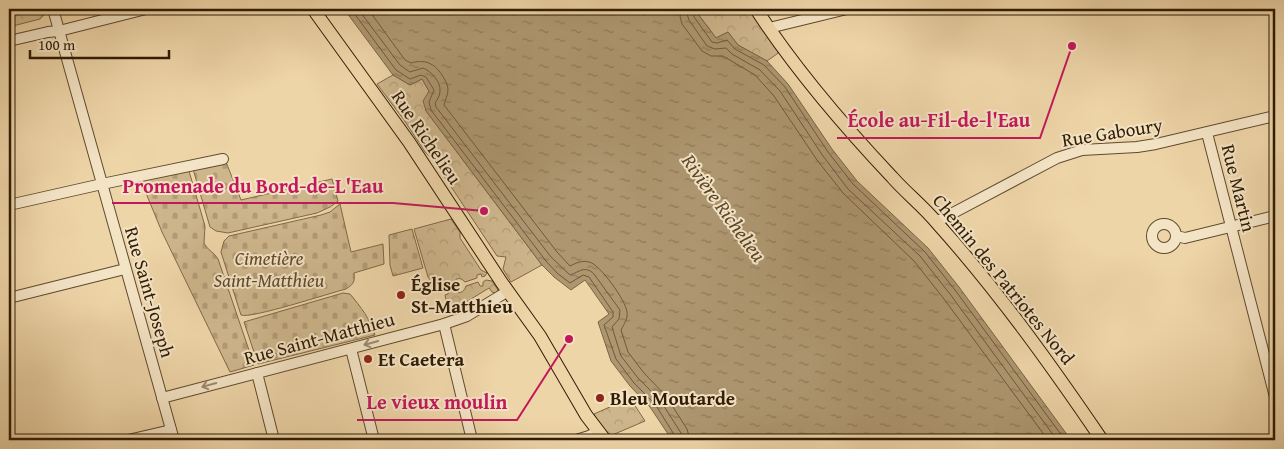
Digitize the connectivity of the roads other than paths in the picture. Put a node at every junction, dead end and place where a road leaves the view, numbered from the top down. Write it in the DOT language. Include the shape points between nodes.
graph roads {
  1 [pos="53,9"];
  2 [pos="146,9"];
  3 [pos="313,9"];
  4 [pos="756,9"];
  5 [pos="846,9"];
  6 [pos="769,28"];
  7 [pos="59,31"];
  8 [pos="9,41"];
  9 [pos="1275,116"];
  10 [pos="1207,133"];
  11 [pos="223,159"];
  12 [pos="102,184"];
  13 [pos="9,205"];
  14 [pos="1275,216"];
  15 [pos="936,222"];
  16 [pos="1230,227"];
  17 [pos="1176,236"];
  18 [pos="125,269"];
  19 [pos="508,291"];
  20 [pos="9,298"];
  21 [pos="444,324"];
  22 [pos="351,349"];
  23 [pos="257,373"];
  24 [pos="1274,384"];
  25 [pos="1275,396"];
  26 [pos="162,398"];
  27 [pos="172,435"];
  28 [pos="601,436"];
  29 [pos="128,440"];
  30 [pos="274,440"];
  31 [pos="374,440"];
  32 [pos="472,440"];
  33 [pos="576,440"];
  34 [pos="1102,440"];
  1 -- 7 [label="street, Rue Saint-Joseph"];
  2 -- 7 [label="street"];
  3 -- 19 [label="main road, Rue Richelieu" via="409,142"];
  4 -- 6 [label="main road, Chemin des Patriotes Nord"];
  5 -- 6 [label="street"];
  6 -- 15 [label="main road, Chemin des Patriotes Nord" via="841,119 892,178"];
  7 -- 8 [label="street"];
  7 -- 12 [label="street, Rue Saint-Joseph"];
  9 -- 10 [label="street, Rue Gaboury"];
  10 -- 15 [label="street, Rue Gaboury" via="1137,147 1071,153"];
  10 -- 16 [label="street, Rue Martin"];
  11 -- 12 [label="street"];
  12 -- 13 [label="street"];
  12 -- 18 [label="street, Rue Saint-Joseph"];
  14 -- 16 [label="street"];
  15 -- 34 [label="main road, Chemin des Patriotes Nord" via="1020,324"];
  16 -- 17 [label="street" via="1185,238"];
  16 -- 24 [label="street, Rue Martin"];
  18 -- 20 [label="street"];
  18 -- 26 [label="street, Rue Saint-Joseph"];
  19 -- 21 [label="street, Rue Saint-Matthieu" via="467,316"];
  19 -- 28 [label="main road, Rue Richelieu" via="540,336"];
  21 -- 22 [label="street, Rue Saint-Matthieu, one-way"];
  21 -- 32 [label="street"];
  22 -- 23 [label="street, Rue Saint-Matthieu"];
  22 -- 31 [label="street"];
  23 -- 26 [label="street, Rue Saint-Matthieu, one-way"];
  23 -- 30 [label="street"];
  24 -- 25 [label="street, Rue Martin"];
  26 -- 27 [label="street, Rue Saint-Joseph"];
  27 -- 29 [label="street"];
  28 -- 33 [label="street"];
}
